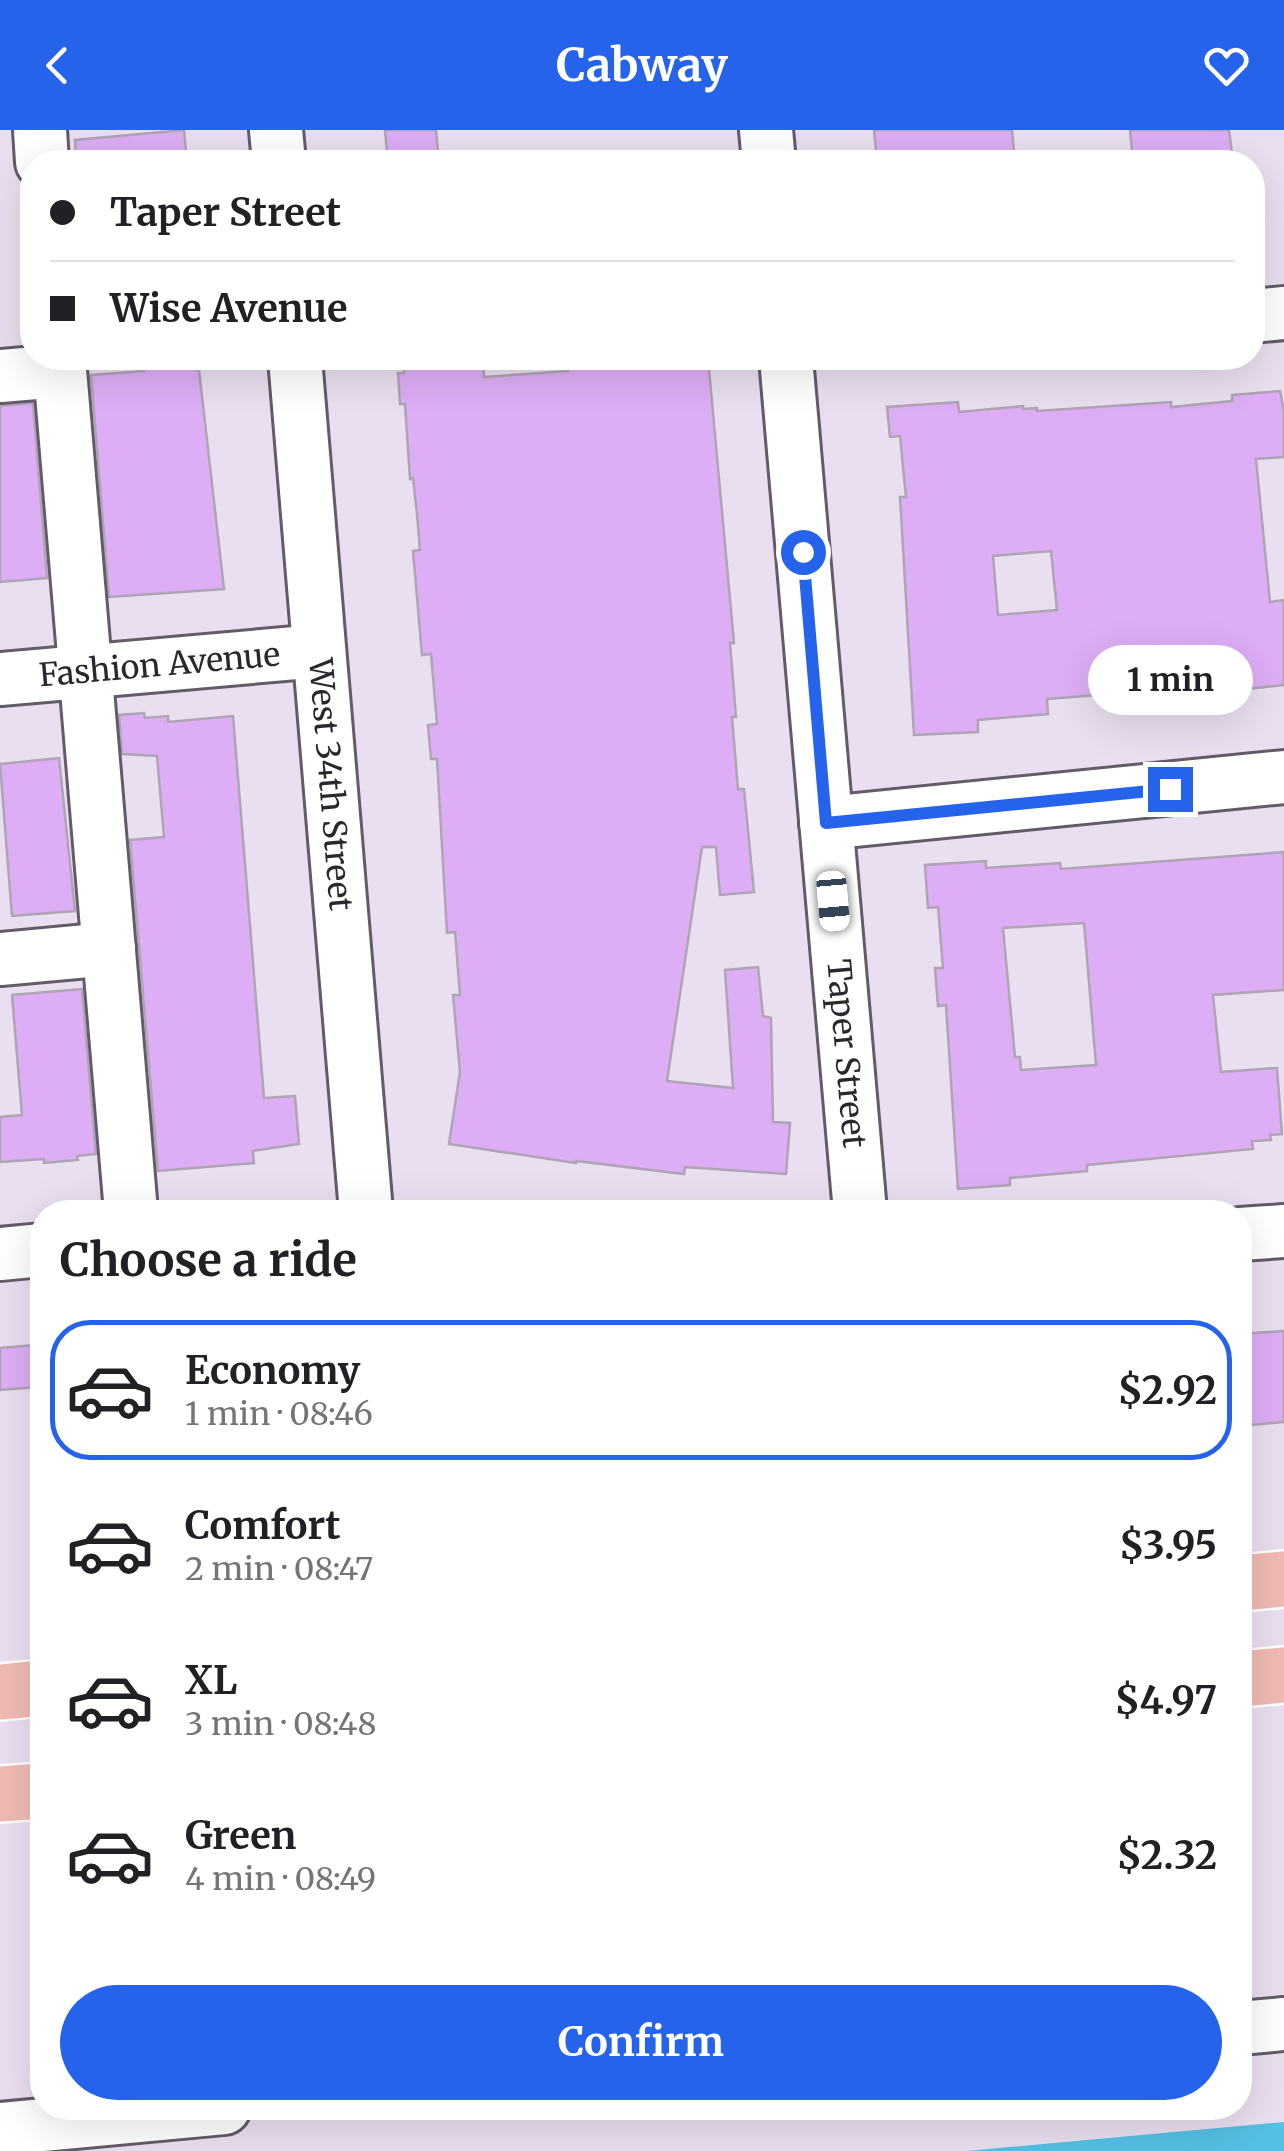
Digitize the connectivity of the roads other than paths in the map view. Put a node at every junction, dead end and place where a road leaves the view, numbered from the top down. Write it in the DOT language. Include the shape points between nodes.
graph roads {
  1 [pos="30,370"];
  2 [pos="60,370"];
  3 [pos="296,370"];
  4 [pos="793,370"];
  5 [pos="0,376"];
  6 [pos="320,651"];
  7 [pos="85,671"];
  8 [pos="0,678"];
  9 [pos="1284,777"];
  10 [pos="826,823"];
  11 [pos="109,949"];
  12 [pos="0,958"];
  13 [pos="130,1200"];
  14 [pos="365,1200"];
  15 [pos="859,1200"];
  16 [pos="1284,1231"];
  17 [pos="1252,1233"];
  18 [pos="30,1251"];
  19 [pos="0,1254"];
  20 [pos="1284,1579"];
  21 [pos="1252,1582"];
  22 [pos="1284,1675"];
  23 [pos="1252,1678"];
  24 [pos="30,1689"];
  25 [pos="0,1692"];
  26 [pos="30,1791"];
  27 [pos="0,1794"];
  28 [pos="1284,2024"];
  29 [pos="1252,2027"];
  30 [pos="96,2120"];
  31 [pos="0,2129"];
  1 -- 5 [label="street"];
  2 -- 7 [label="street"];
  3 -- 6 [label="street, West 34th Street"];
  4 -- 10 [label="street, Taper Street"];
  6 -- 7 [label="street, Fashion Avenue"];
  6 -- 14 [label="street, West 34th Street"];
  7 -- 8 [label="street, Fashion Avenue"];
  7 -- 11 [label="street"];
  9 -- 10 [label="street"];
  10 -- 15 [label="street, Taper Street"];
  11 -- 12 [label="street"];
  11 -- 13 [label="street"];
  16 -- 17 [label="street"];
  18 -- 19 [label="street"];
  20 -- 21 [label="highway"];
  22 -- 23 [label="highway"];
  24 -- 25 [label="highway"];
  26 -- 27 [label="highway"];
  28 -- 29 [label="street"];
  30 -- 31 [label="street"];
}
